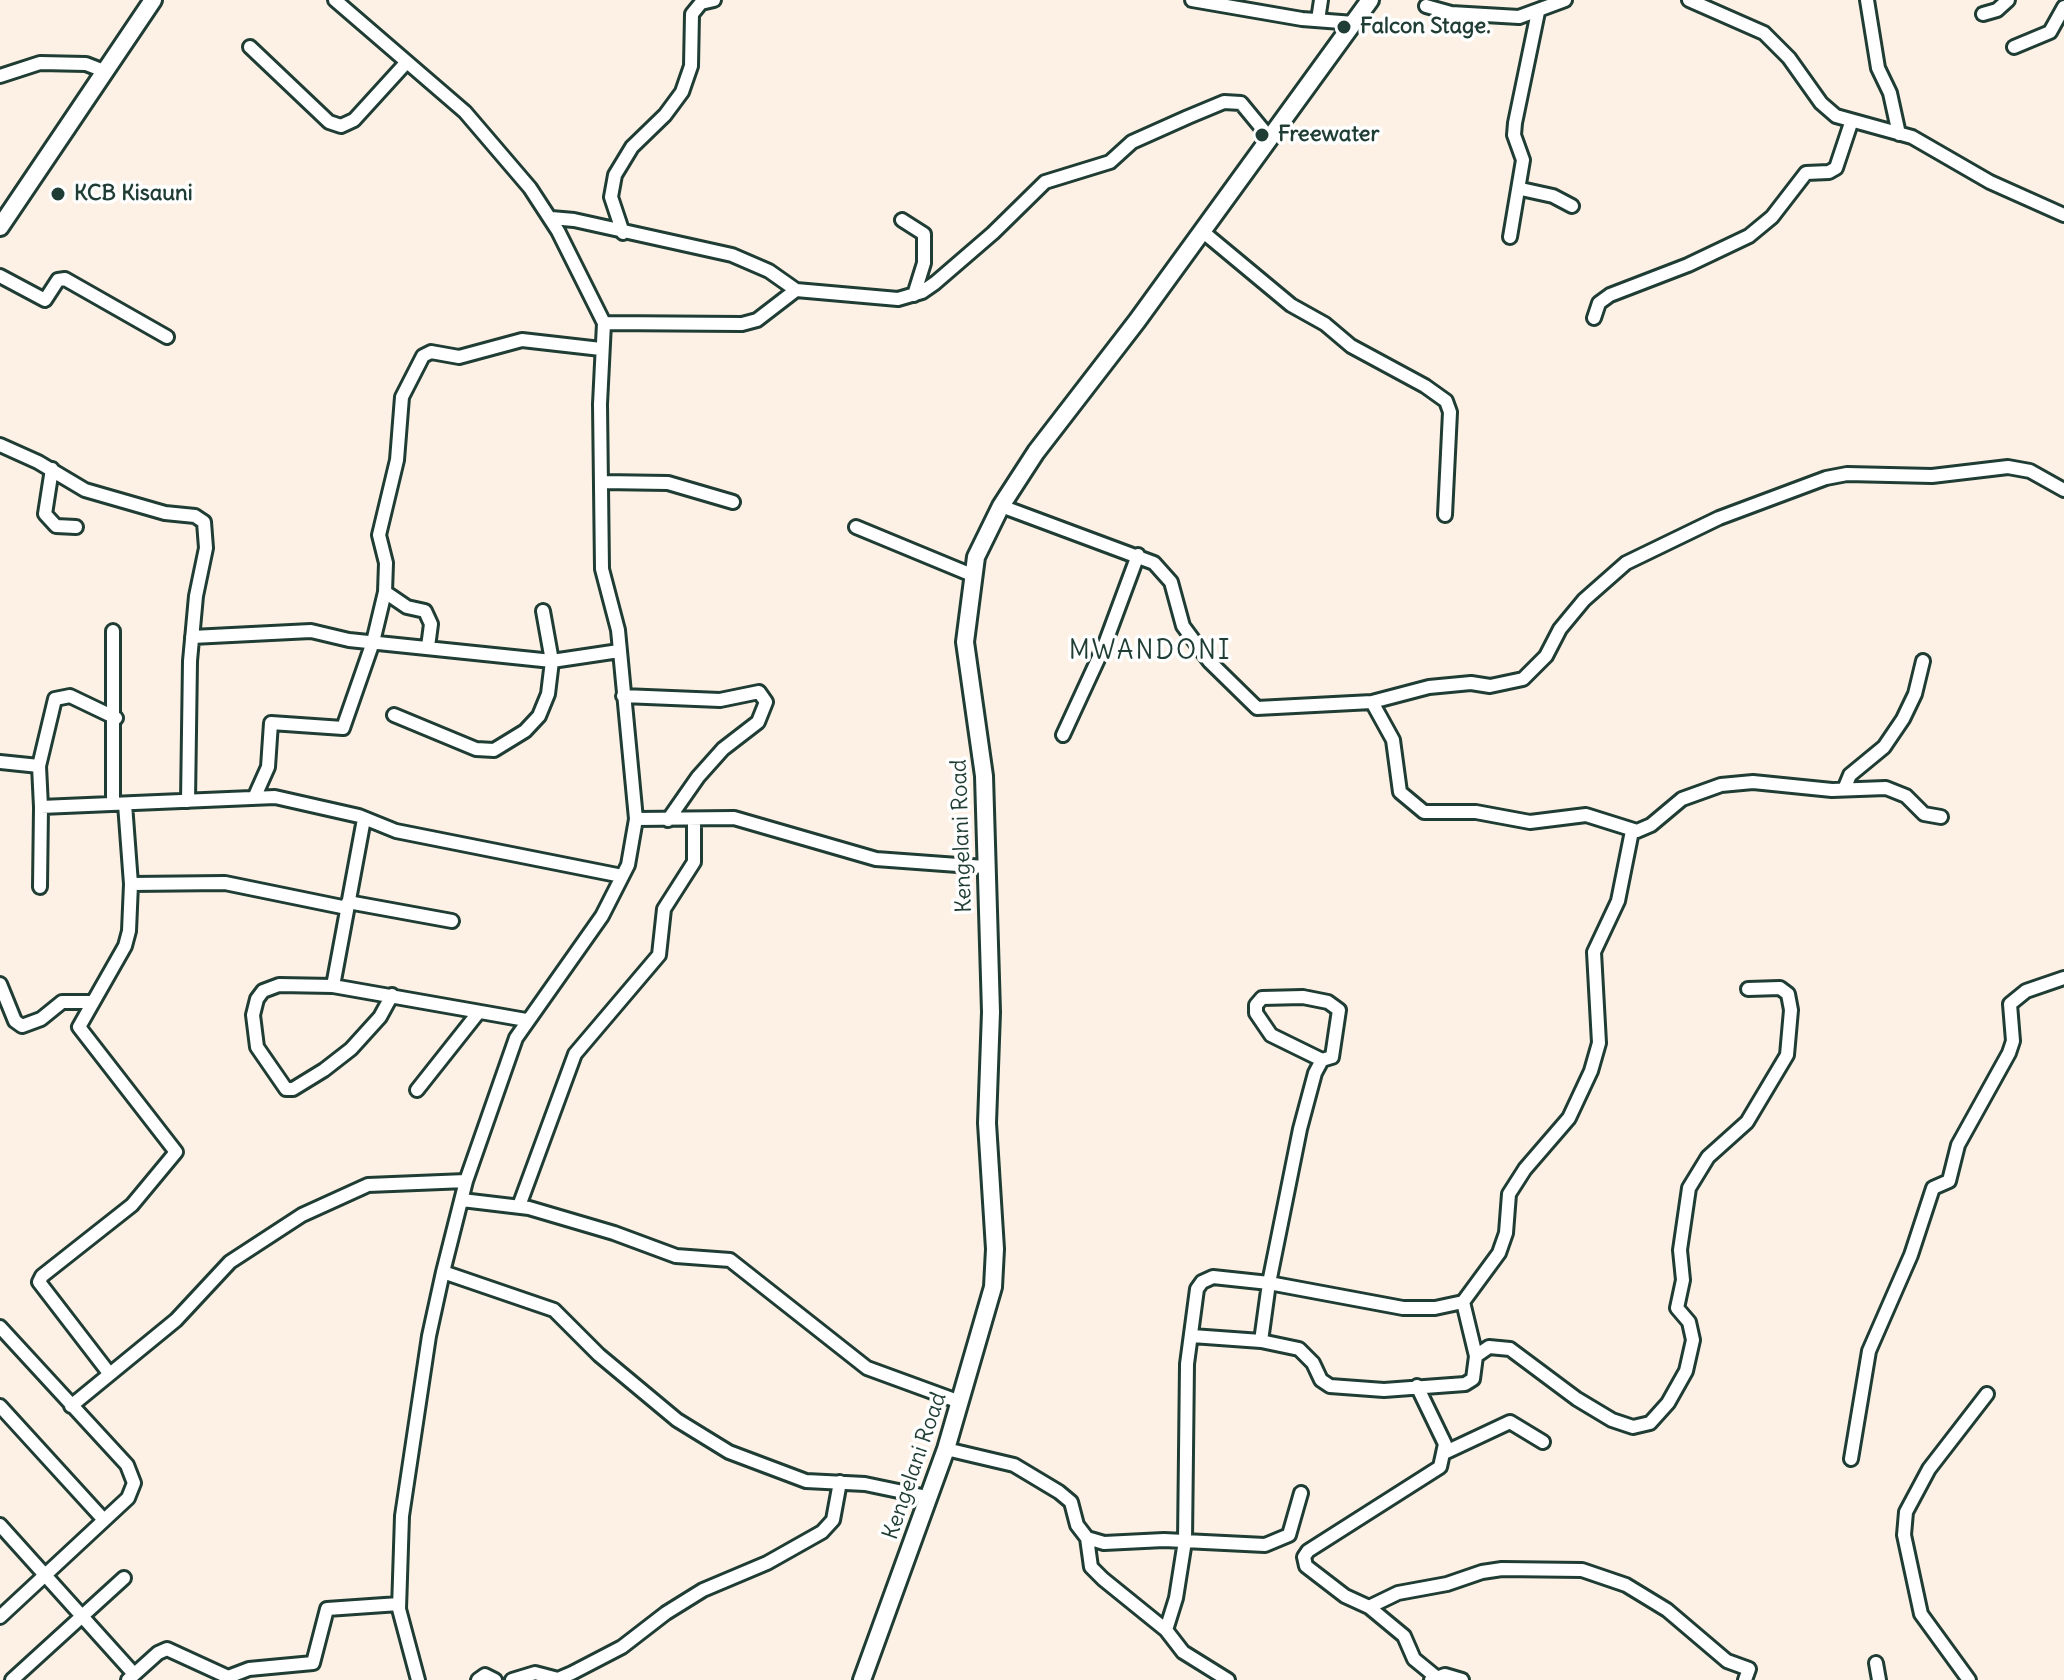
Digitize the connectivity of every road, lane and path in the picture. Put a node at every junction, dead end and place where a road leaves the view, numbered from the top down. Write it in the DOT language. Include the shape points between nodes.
graph roads {
  1 [pos="153,0"];
  2 [pos="335,0"];
  3 [pos="714,0"];
  4 [pos="1192,0"];
  5 [pos="1321,0"];
  6 [pos="1370,0"];
  7 [pos="1565,0"];
  8 [pos="1689,0"];
  9 [pos="1867,0"];
  10 [pos="2008,0"];
  11 [pos="1426,6"];
  12 [pos="2064,11"];
  13 [pos="1538,12"];
  14 [pos="1983,14"];
  15 [pos="1318,20"];
  16 [pos="1354,23"];
  17 [pos="2050,32"];
  18 [pos="2064,32"];
  19 [pos="250,47"];
  20 [pos="2014,47"];
  21 [pos="405,64"];
  22 [pos="104,71"];
  23 [pos="0,76"];
  24 [pos="1851,123"];
  25 [pos="1899,134"];
  26 [pos="1269,137"];
  27 [pos="1521,189"];
  28 [pos="1572,206"];
  29 [pos="2064,215"];
  30 [pos="551,218"];
  31 [pos="902,220"];
  32 [pos="0,227"];
  33 [pos="1202,231"];
  34 [pos="623,233"];
  35 [pos="1510,237"];
  36 [pos="0,276"];
  37 [pos="796,290"];
  38 [pos="914,295"];
  39 [pos="1594,318"];
  40 [pos="604,323"];
  41 [pos="167,337"];
  42 [pos="601,349"];
  43 [pos="0,445"];
  44 [pos="52,469"];
  45 [pos="603,482"];
  46 [pos="2064,490"];
  47 [pos="733,502"];
  48 [pos="1001,506"];
  49 [pos="1445,515"];
  50 [pos="76,527"];
  51 [pos="856,527"];
  52 [pos="1138,555"];
  53 [pos="972,575"];
  54 [pos="385,592"];
  55 [pos="543,611"];
  56 [pos="113,631"];
  57 [pos="192,637"];
  58 [pos="373,642"];
  59 [pos="428,647"];
  60 [pos="619,651"];
  61 [pos="552,661"];
  62 [pos="1923,661"];
  63 [pos="623,696"];
  64 [pos="1372,702"];
  65 [pos="394,715"];
  66 [pos="116,718"];
  67 [pos="1063,735"];
  68 [pos="0,762"];
  69 [pos="39,766"];
  70 [pos="1845,787"];
  71 [pos="255,796"];
  72 [pos="188,801"];
  73 [pos="119,804"];
  74 [pos="41,807"];
  75 [pos="1941,817"];
  76 [pos="364,819"];
  77 [pos="636,819"];
  78 [pos="668,820"];
  79 [pos="694,821"];
  80 [pos="1632,831"];
  81 [pos="985,867"];
  82 [pos="622,876"];
  83 [pos="131,884"];
  84 [pos="40,887"];
  85 [pos="348,905"];
  86 [pos="452,921"];
  87 [pos="2064,978"];
  88 [pos="0,984"];
  89 [pos="333,986"];
  90 [pos="1748,989"];
  91 [pos="392,995"];
  92 [pos="91,1002"];
  93 [pos="478,1013"];
  94 [pos="526,1020"];
  95 [pos="1322,1060"];
  96 [pos="417,1090"];
  97 [pos="466,1181"];
  98 [pos="462,1200"];
  99 [pos="519,1206"];
  100 [pos="443,1272"];
  101 [pos="1269,1283"];
  102 [pos="1463,1302"];
  103 [pos="0,1327"];
  104 [pos="1192,1336"];
  105 [pos="1261,1341"];
  106 [pos="1476,1356"];
  107 [pos="109,1373"];
  108 [pos="1417,1386"];
  109 [pos="1987,1394"];
  110 [pos="960,1402"];
  111 [pos="0,1406"];
  112 [pos="71,1406"];
  113 [pos="1543,1442"];
  114 [pos="946,1449"];
  115 [pos="1446,1452"];
  116 [pos="1851,1459"];
  117 [pos="840,1482"];
  118 [pos="1301,1493"];
  119 [pos="927,1497"];
  120 [pos="104,1520"];
  121 [pos="0,1525"];
  122 [pos="1087,1538"];
  123 [pos="1284,1539"];
  124 [pos="1185,1541"];
  125 [pos="1305,1554"];
  126 [pos="47,1577"];
  127 [pos="124,1578"];
  128 [pos="399,1604"];
  129 [pos="1369,1607"];
  130 [pos="84,1615"];
  131 [pos="0,1617"];
  132 [pos="1166,1630"];
  133 [pos="1876,1663"];
  134 [pos="1211,1676"];
  135 [pos="131,1677"];
  136 [pos="1433,1679"];
  137 [pos="12,1680"];
  138 [pos="418,1680"];
  139 [pos="478,1680"];
  140 [pos="495,1680"];
  141 [pos="512,1680"];
  142 [pos="862,1680"];
  143 [pos="1228,1680"];
  144 [pos="1462,1680"];
  145 [pos="1745,1680"];
  146 [pos="1879,1680"];
  147 [pos="1969,1680"];
  1 -- 22 [label="main road"];
  2 -- 21 [label="street"];
  3 -- 34 [label="street" via="701,3 692,14 691,66 682,92 632,147 615,175 611,197"];
  4 -- 15 [label="street"];
  5 -- 15 [label="street"];
  6 -- 16 [label="main road, Kengelani Road"];
  7 -- 13 [label="street"];
  8 -- 24 [label="street" via="1764,33 1821,103"];
  9 -- 25 [label="street" via="1878,68"];
  10 -- 14 [label="street"];
  11 -- 13 [label="street" via="1483,16"];
  12 -- 17 [label="street"];
  13 -- 27 [label="street" via="1514,130 1523,157"];
  15 -- 16 [label="street"];
  16 -- 26 [label="main road, Kengelani Road"];
  17 -- 18 [label="street"];
  17 -- 20 [label="street"];
  19 -- 21 [label="street" via="329,122 341,126 354,120"];
  21 -- 30 [label="street" via="465,112"];
  22 -- 23 [label="street" via="86,64 40,63"];
  22 -- 32 [label="main road"];
  24 -- 25 [label="street"];
  24 -- 39 [label="street" via="1836,168 1806,173 1772,217 1749,236 1610,295 1599,303"];
  25 -- 29 [label="street"];
  26 -- 33 [label="main road, Kengelani Road"];
  26 -- 38 [label="street" via="1238,102 1188,117 1132,142 1105,164 1045,182 980,246"];
  27 -- 28 [label="street"];
  27 -- 35 [label="street"];
  30 -- 34 [label="street"];
  30 -- 40 [label="street"];
  31 -- 38 [label="street" via="924,234 924,263"];
  33 -- 48 [label="main road, Kengelani Road"];
  33 -- 49 [label="street" via="1291,305 1446,401 1450,412"];
  34 -- 37 [label="street" via="744,259"];
  36 -- 41 [label="street" via="45,300 58,280 65,279"];
  37 -- 38 [label="street" via="889,300"];
  37 -- 40 [label="street" via="767,314 742,324"];
  40 -- 42 [label="street"];
  42 -- 45 [label="street"];
  42 -- 54 [label="street" via="522,340 459,357 425,353 402,397 397,460 379,535 386,563"];
  43 -- 44 [label="street"];
  44 -- 50 [label="street" via="45,514 56,526"];
  44 -- 57 [label="street" via="97,494 204,522 206,548"];
  45 -- 47 [label="street" via="668,483"];
  45 -- 60 [label="street" via="602,569"];
  46 -- 64 [label="street" via="2030,471 2008,467 1932,476 1826,478 1719,518 1626,563 1584,600 1546,656 1523,679 1490,686 1429,687"];
  48 -- 52 [label="street"];
  48 -- 53 [label="main road, Kengelani Road"];
  51 -- 53 [label="street"];
  52 -- 64 [label="street" via="1166,574 1183,626 1209,661 1257,708"];
  52 -- 67 [label="street"];
  53 -- 81 [label="main road, Kengelani Road" via="966,656 984,768"];
  54 -- 58 [label="street"];
  54 -- 59 [label="street" via="407,607 425,611 431,624"];
  55 -- 61 [label="street"];
  56 -- 66 [label="street"];
  57 -- 58 [label="street" via="311,631"];
  57 -- 72 [label="street"];
  58 -- 59 [label="street"];
  58 -- 71 [label="street" via="343,728 271,723 268,767"];
  59 -- 61 [label="street"];
  60 -- 61 [label="street"];
  60 -- 63 [label="street"];
  61 -- 65 [label="street" via="539,716 494,750 476,749"];
  62 -- 70 [label="street" via="1903,719"];
  63 -- 77 [label="street"];
  63 -- 78 [label="street" via="720,700 759,692 766,702 758,722 723,749"];
  64 -- 80 [label="street" via="1393,740 1400,792 1424,812 1476,812 1530,822 1581,815"];
  66 -- 69 [label="street" via="70,696 58,696"];
  66 -- 73 [label="street"];
  68 -- 69 [label="street"];
  69 -- 74 [label="street"];
  70 -- 75 [label="street" via="1886,788 1906,796 1924,814"];
  70 -- 80 [label="street" via="1721,785 1682,799 1651,825"];
  71 -- 72 [label="street"];
  71 -- 76 [label="street" via="286,798"];
  72 -- 73 [label="street"];
  73 -- 74 [label="street"];
  73 -- 83 [label="street"];
  74 -- 84 [label="street"];
  76 -- 82 [label="street" via="396,831"];
  76 -- 85 [label="street"];
  77 -- 78 [label="street"];
  77 -- 82 [label="street"];
  78 -- 79 [label="street"];
  79 -- 81 [label="street" via="744,820 876,859"];
  79 -- 99 [label="street" via="694,862 664,909 659,955 575,1054"];
  80 -- 102 [label="street" via="1618,901 1594,952 1599,1043 1591,1071 1569,1118 1509,1194 1499,1253"];
  81 -- 110 [label="main road, Kengelani Road" via="994,1270 990,1308"];
  82 -- 94 [label="street" via="588,941"];
  83 -- 85 [label="street" via="225,883"];
  83 -- 92 [label="street" via="128,940"];
  85 -- 86 [label="street"];
  85 -- 89 [label="street"];
  87 -- 116 [label="street" via="2026,991 2010,1004 2009,1053 1958,1145 1949,1181 1933,1188 1911,1255 1869,1351"];
  88 -- 92 [label="street" via="22,1026 62,1002"];
  89 -- 91 [label="street"];
  89 -- 91 [label="street" via="279,985 257,999 257,1047 286,1089 351,1049"];
  90 -- 106 [label="street" via="1780,988 1788,994 1787,1055 1747,1122 1708,1157 1689,1188 1677,1308 1689,1322 1693,1340 1686,1371 1668,1403 1650,1423 1633,1427 1577,1399 1510,1349 1489,1347"];
  91 -- 93 [label="street"];
  92 -- 107 [label="street" via="80,1021 81,1032 176,1152 132,1205 40,1280"];
  93 -- 94 [label="street"];
  93 -- 96 [label="street"];
  94 -- 97 [label="street"];
  95 -- 95 [label="street" via="1334,1055 1337,1007 1303,997 1260,999 1255,1009 1268,1033"];
  95 -- 101 [label="street" via="1300,1129"];
  97 -- 98 [label="street"];
  97 -- 107 [label="street" via="368,1185 302,1215 230,1262 176,1320"];
  98 -- 99 [label="street"];
  98 -- 100 [label="street"];
  99 -- 110 [label="street" via="676,1256 730,1260 867,1368"];
  100 -- 117 [label="street" via="554,1310 677,1420 729,1452 806,1481"];
  100 -- 128 [label="street" via="402,1516"];
  101 -- 102 [label="street" via="1403,1308"];
  101 -- 104 [label="street" via="1207,1279 1197,1289"];
  101 -- 105 [label="street"];
  102 -- 106 [label="street"];
  103 -- 112 [label="street"];
  104 -- 105 [label="street"];
  104 -- 124 [label="street" via="1184,1412"];
  105 -- 108 [label="street" via="1304,1351 1326,1385 1384,1390"];
  106 -- 108 [label="street" via="1470,1382"];
  107 -- 112 [label="street"];
  108 -- 115 [label="street"];
  109 -- 147 [label="street" via="1929,1469 1906,1512 1904,1535 1921,1614"];
  110 -- 114 [label="main road, Kengelani Road"];
  111 -- 120 [label="street"];
  112 -- 120 [label="street" via="132,1475 128,1498"];
  113 -- 115 [label="street" via="1510,1422"];
  114 -- 119 [label="main road, Kengelani Road"];
  114 -- 122 [label="street" via="1014,1465 1067,1497"];
  115 -- 125 [label="street" via="1440,1467 1426,1479"];
  117 -- 119 [label="street"];
  117 -- 141 [label="street" via="833,1520 822,1532 703,1590 622,1647 572,1673 558,1679 535,1673"];
  118 -- 123 [label="street"];
  119 -- 142 [label="main road, Kengelani Road"];
  120 -- 126 [label="street"];
  121 -- 126 [label="street"];
  122 -- 124 [label="street" via="1116,1543"];
  122 -- 132 [label="street" via="1091,1567"];
  123 -- 124 [label="street" via="1265,1545"];
  123 -- 125 [label="street"];
  124 -- 132 [label="street"];
  125 -- 129 [label="street" via="1306,1566"];
  126 -- 130 [label="street"];
  126 -- 131 [label="street"];
  127 -- 130 [label="street"];
  128 -- 135 [label="street" via="327,1609 313,1663 245,1669 228,1677 167,1649"];
  128 -- 138 [label="street"];
  129 -- 136 [label="street" via="1404,1636 1414,1659"];
  129 -- 145 [label="street" via="1398,1593 1482,1572 1582,1570 1626,1585 1667,1610 1727,1661 1749,1669"];
  130 -- 135 [label="street"];
  130 -- 137 [label="street"];
  132 -- 134 [label="street"];
  133 -- 146 [label="street"];
  134 -- 143 [label="street"];
  136 -- 144 [label="street" via="1445,1675"];
  139 -- 140 [label="street" via="485,1675"];
}
